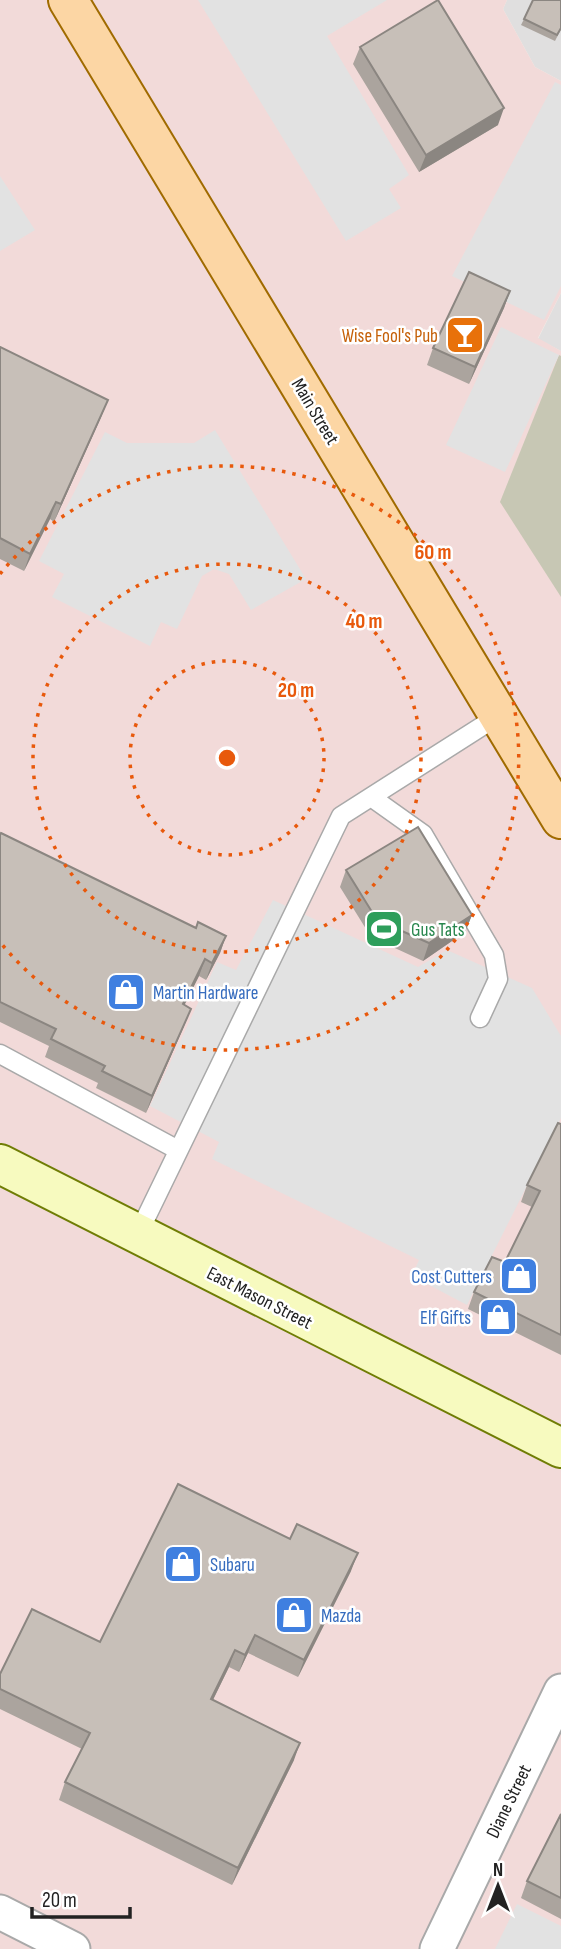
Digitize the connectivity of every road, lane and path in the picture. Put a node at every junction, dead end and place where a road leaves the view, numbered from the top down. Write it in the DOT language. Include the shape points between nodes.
graph roads {
  1 [pos="66,1"];
  2 [pos="498,716"];
  3 [pos="371,797"];
  4 [pos="561,819"];
  5 [pos="480,1018"];
  6 [pos="0,1054"];
  7 [pos="178,1150"];
  8 [pos="0,1164"];
  9 [pos="138,1234"];
  10 [pos="521,1429"];
  11 [pos="561,1448"];
  12 [pos="561,1456"];
  13 [pos="561,1691"];
  14 [pos="0,1912"];
  15 [pos="73,1949"];
  16 [pos="437,1949"];
  1 -- 2 [label="main road, Main Street"];
  2 -- 3 [label="lane"];
  2 -- 4 [label="main road, Main Street"];
  3 -- 5 [label="lane" via="423,834 494,955 498,979"];
  3 -- 7 [label="lane" via="341,816"];
  6 -- 7 [label="lane"];
  7 -- 9 [label="lane"];
  8 -- 9 [label="main road, East Mason Street"];
  9 -- 10 [label="main road, East Mason Street"];
  10 -- 11 [label="main road, East Mason Street"];
  10 -- 12 [label="main road, East Mason Street"];
  13 -- 16 [label="street, Diane Street"];
  14 -- 15 [label="street"];
}
